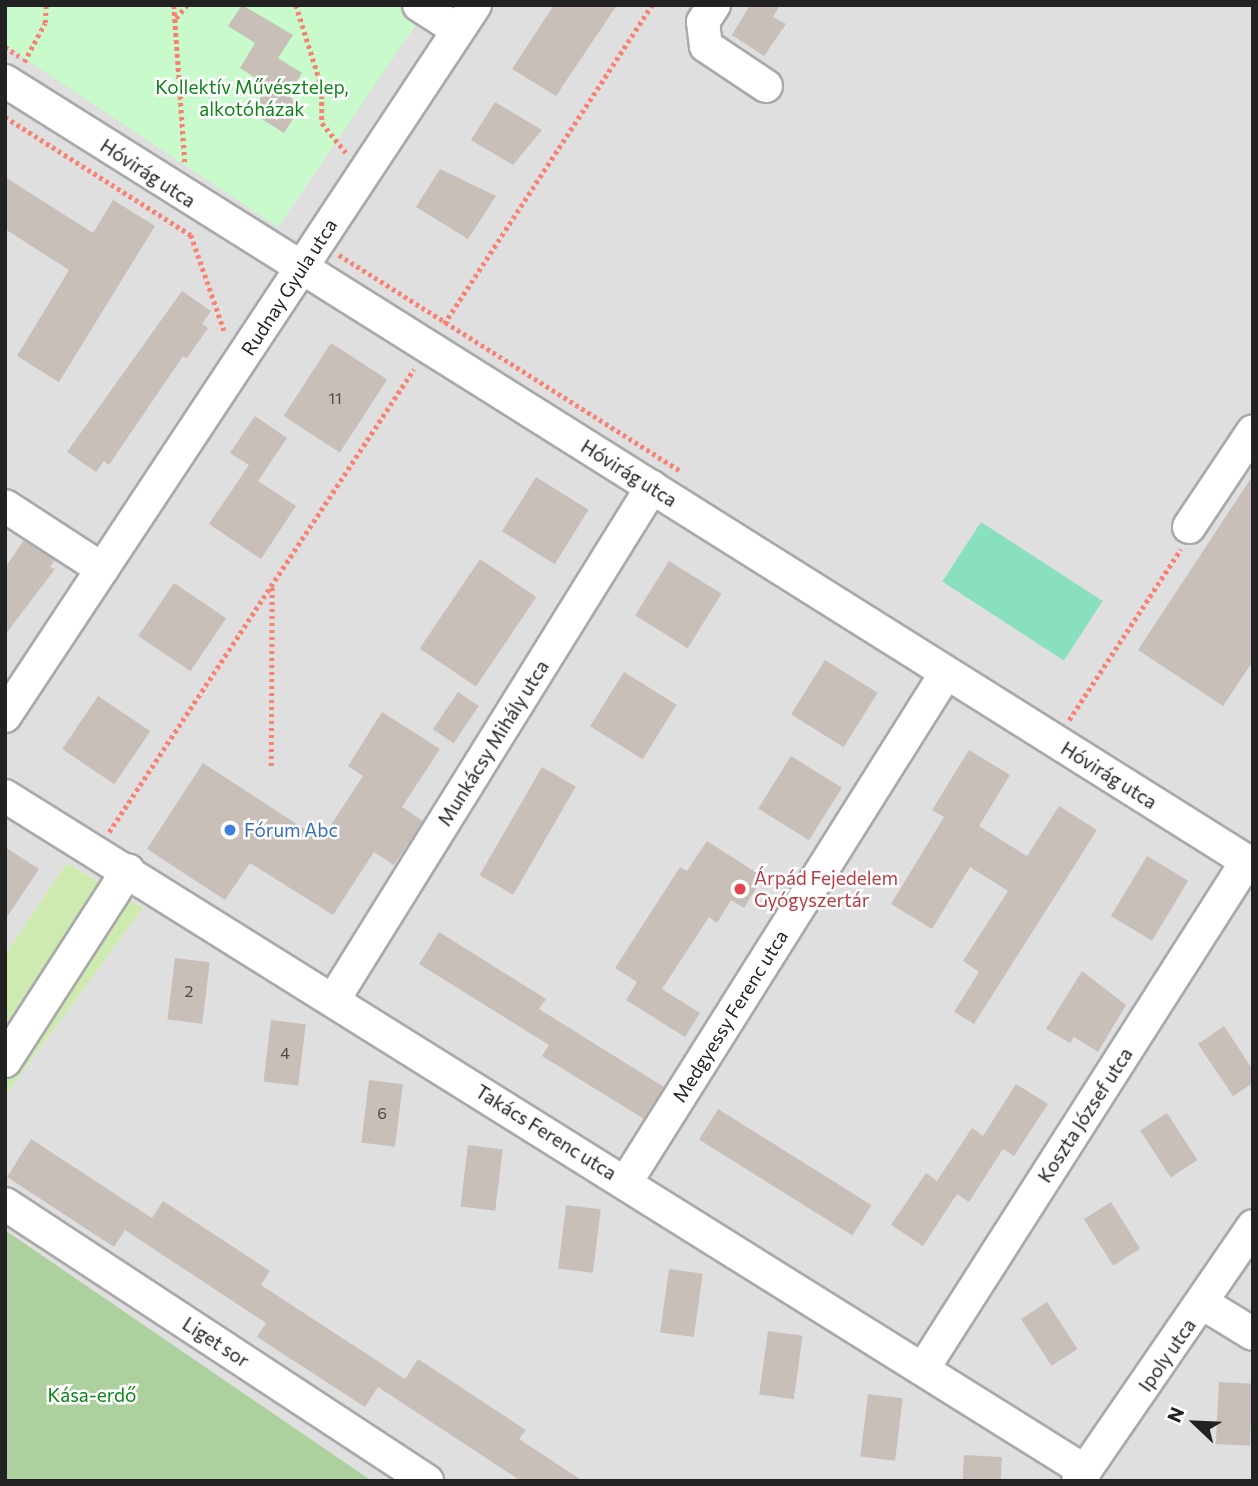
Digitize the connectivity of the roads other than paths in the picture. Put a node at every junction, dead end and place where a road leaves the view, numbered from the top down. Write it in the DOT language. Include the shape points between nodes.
graph roads {
  1 [pos="419,5"];
  2 [pos="714,5"];
  3 [pos="467,18"];
  4 [pos="9,83"];
  5 [pos="766,86"];
  6 [pos="300,270"];
  7 [pos="1253,431"];
  8 [pos="652,487"];
  9 [pos="5,506"];
  10 [pos="1189,527"];
  11 [pos="102,569"];
  12 [pos="946,673"];
  13 [pos="5,716"];
  14 [pos="5,796"];
  15 [pos="1250,863"];
  16 [pos="128,870"];
  17 [pos="334,999"];
  18 [pos="5,1061"];
  19 [pos="626,1182"];
  20 [pos="5,1204"];
  21 [pos="1253,1226"];
  22 [pos="1204,1304"];
  23 [pos="1253,1334"];
  24 [pos="923,1369"];
  25 [pos="1081,1476"];
  26 [pos="427,1481"];
  1 -- 3 [label="street"];
  2 -- 5 [label="street" via="703,22 706,47"];
  3 -- 6 [label="street, Rudnay Gyula utca"];
  4 -- 6 [label="street, Hóvirág utca"];
  6 -- 8 [label="street, Hóvirág utca"];
  6 -- 11 [label="street, Rudnay Gyula utca"];
  7 -- 10 [label="street"];
  8 -- 12 [label="street, Hóvirág utca"];
  8 -- 17 [label="street, Munkácsy Mihály utca"];
  9 -- 11 [label="street"];
  11 -- 13 [label="street, Rudnay Gyula utca"];
  12 -- 15 [label="street, Hóvirág utca"];
  12 -- 19 [label="street, Medgyessy Ferenc utca"];
  14 -- 16 [label="street, Takács Ferenc utca"];
  15 -- 24 [label="street, Koszta József utca"];
  16 -- 17 [label="street, Takács Ferenc utca"];
  16 -- 18 [label="street"];
  17 -- 19 [label="street, Takács Ferenc utca"];
  19 -- 24 [label="street, Takács Ferenc utca"];
  20 -- 26 [label="street, Liget sor"];
  21 -- 22 [label="street, Ipoly utca"];
  22 -- 23 [label="street"];
  22 -- 25 [label="street, Ipoly utca"];
  24 -- 25 [label="street, Takács Ferenc utca"];
}
